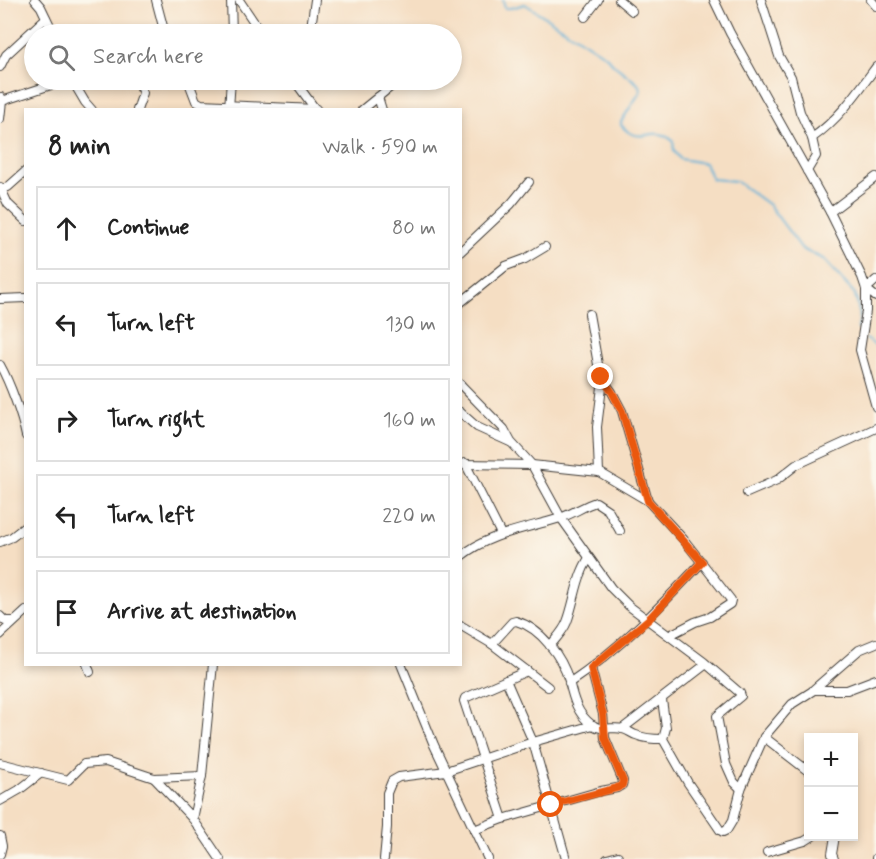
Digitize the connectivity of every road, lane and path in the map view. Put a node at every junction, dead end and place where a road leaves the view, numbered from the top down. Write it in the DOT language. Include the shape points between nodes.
graph roads {
  1 [pos="35,0"];
  2 [pos="156,0"];
  3 [pos="231,0"];
  4 [pos="239,0"];
  5 [pos="315,0"];
  6 [pos="598,0"];
  7 [pos="619,0"];
  8 [pos="714,0"];
  9 [pos="761,0"];
  10 [pos="872,0"];
  11 [pos="44,4"];
  12 [pos="876,6"];
  13 [pos="632,11"];
  14 [pos="585,17"];
  15 [pos="46,18"];
  16 [pos="40,24"];
  17 [pos="49,24"];
  18 [pos="164,24"];
  19 [pos="232,24"];
  20 [pos="255,24"];
  21 [pos="311,24"];
  22 [pos="24,38"];
  23 [pos="0,67"];
  24 [pos="876,67"];
  25 [pos="32,90"];
  26 [pos="77,90"];
  27 [pos="142,90"];
  28 [pos="193,90"];
  29 [pos="230,90"];
  30 [pos="302,90"];
  31 [pos="387,90"];
  32 [pos="378,97"];
  33 [pos="1,98"];
  34 [pos="229,107"];
  35 [pos="90,108"];
  36 [pos="138,108"];
  37 [pos="272,108"];
  38 [pos="315,108"];
  39 [pos="364,108"];
  40 [pos="381,108"];
  41 [pos="0,119"];
  42 [pos="812,138"];
  43 [pos="807,171"];
  44 [pos="24,173"];
  45 [pos="876,177"];
  46 [pos="529,182"];
  47 [pos="1,188"];
  48 [pos="830,212"];
  49 [pos="24,219"];
  50 [pos="545,246"];
  51 [pos="462,250"];
  52 [pos="876,280"];
  53 [pos="866,289"];
  54 [pos="876,297"];
  55 [pos="24,298"];
  56 [pos="0,299"];
  57 [pos="462,301"];
  58 [pos="589,314"];
  59 [pos="0,365"];
  60 [pos="601,377"];
  61 [pos="462,386"];
  62 [pos="876,407"];
  63 [pos="462,414"];
  64 [pos="24,427"];
  65 [pos="876,428"];
  66 [pos="511,442"];
  67 [pos="463,464"];
  68 [pos="532,465"];
  69 [pos="599,472"];
  70 [pos="747,493"];
  71 [pos="648,501"];
  72 [pos="561,518"];
  73 [pos="24,528"];
  74 [pos="620,531"];
  75 [pos="501,534"];
  76 [pos="0,542"];
  77 [pos="462,556"];
  78 [pos="589,558"];
  79 [pos="702,562"];
  80 [pos="24,613"];
  81 [pos="0,616"];
  82 [pos="649,619"];
  83 [pos="14,621"];
  84 [pos="462,626"];
  85 [pos="0,635"];
  86 [pos="670,635"];
  87 [pos="876,643"];
  88 [pos="492,644"];
  89 [pos="550,645"];
  90 [pos="705,665"];
  91 [pos="213,666"];
  92 [pos="402,666"];
  93 [pos="591,668"];
  94 [pos="527,671"];
  95 [pos="876,679"];
  96 [pos="506,680"];
  97 [pos="569,683"];
  98 [pos="548,687"];
  99 [pos="806,696"];
  100 [pos="662,700"];
  101 [pos="592,725"];
  102 [pos="622,729"];
  103 [pos="606,730"];
  104 [pos="764,736"];
  105 [pos="663,739"];
  106 [pos="533,742"];
  107 [pos="483,758"];
  108 [pos="0,763"];
  109 [pos="804,768"];
  110 [pos="446,771"];
  111 [pos="41,773"];
  112 [pos="202,776"];
  113 [pos="154,778"];
  114 [pos="741,789"];
  115 [pos="0,801"];
  116 [pos="551,805"];
  117 [pos="193,819"];
  118 [pos="503,819"];
  119 [pos="474,830"];
  120 [pos="0,836"];
  121 [pos="806,841"];
  122 [pos="834,841"];
  123 [pos="767,852"];
  124 [pos="0,854"];
  125 [pos="618,856"];
  126 [pos="832,858"];
  127 [pos="220,859"];
  128 [pos="384,859"];
  129 [pos="489,859"];
  130 [pos="566,859"];
  131 [pos="607,859"];
  1 -- 11 [label="street"];
  2 -- 18 [label="street"];
  3 -- 19 [label="street"];
  4 -- 20 [label="street"];
  5 -- 21 [label="street"];
  6 -- 14 [label="street"];
  7 -- 13 [label="street"];
  8 -- 43 [label="street"];
  9 -- 42 [label="street" via="774,44 791,77"];
  10 -- 12 [label="street"];
  11 -- 15 [label="street"];
  15 -- 16 [label="street"];
  15 -- 17 [label="street"];
  22 -- 23 [label="street" via="6,55"];
  24 -- 42 [label="street" via="842,112"];
  25 -- 33 [label="street"];
  26 -- 35 [label="street"];
  27 -- 36 [label="street"];
  28 -- 34 [label="street" via="199,104"];
  29 -- 34 [label="street"];
  30 -- 38 [label="street"];
  31 -- 32 [label="street"];
  32 -- 39 [label="street"];
  32 -- 40 [label="street"];
  33 -- 41 [label="street"];
  34 -- 37 [label="street"];
  42 -- 43 [label="street" via="816,156"];
  43 -- 48 [label="street"];
  44 -- 47 [label="street" via="8,188"];
  45 -- 48 [label="street"];
  46 -- 51 [label="street"];
  47 -- 49 [label="street" via="8,204"];
  48 -- 53 [label="street"];
  50 -- 57 [label="street" via="506,266"];
  52 -- 53 [label="street"];
  53 -- 54 [label="street"];
  53 -- 62 [label="street" via="860,350"];
  55 -- 56 [label="street"];
  58 -- 60 [label="street"];
  59 -- 64 [label="street"];
  60 -- 69 [label="street"];
  60 -- 71 [label="street" via="622,411"];
  61 -- 66 [label="street" via="504,429"];
  63 -- 66 [label="street" via="477,427"];
  65 -- 70 [label="street"];
  66 -- 68 [label="street"];
  67 -- 68 [label="street"];
  67 -- 75 [label="street"];
  68 -- 69 [label="street"];
  68 -- 72 [label="street"];
  69 -- 71 [label="street"];
  71 -- 79 [label="street"];
  72 -- 74 [label="street" via="597,502 608,510"];
  72 -- 75 [label="street"];
  72 -- 78 [label="street"];
  73 -- 76 [label="street"];
  75 -- 77 [label="street"];
  78 -- 82 [label="street" via="611,588"];
  78 -- 89 [label="street" via="582,568 567,623"];
  79 -- 82 [label="street"];
  79 -- 86 [label="street" via="732,602"];
  80 -- 83 [label="street"];
  81 -- 83 [label="street" via="5,621"];
  82 -- 86 [label="street"];
  82 -- 93 [label="street"];
  83 -- 85 [label="street"];
  84 -- 88 [label="street"];
  86 -- 90 [label="street"];
  87 -- 99 [label="street" via="859,650"];
  88 -- 89 [label="street" via="516,621 530,627"];
  88 -- 94 [label="street"];
  89 -- 97 [label="street"];
  90 -- 100 [label="street"];
  90 -- 114 [label="street" via="741,696 717,716 726,764"];
  91 -- 112 [label="street"];
  92 -- 110 [label="street"];
  93 -- 97 [label="street"];
  93 -- 103 [label="street"];
  94 -- 96 [label="street"];
  94 -- 98 [label="street"];
  95 -- 99 [label="street" via="847,690 814,690"];
  96 -- 106 [label="street"];
  96 -- 107 [label="street" via="464,701"];
  97 -- 101 [label="street" via="573,702"];
  99 -- 104 [label="street" via="792,704"];
  100 -- 102 [label="street"];
  100 -- 105 [label="street" via="666,728"];
  101 -- 103 [label="street"];
  101 -- 106 [label="street"];
  102 -- 103 [label="street"];
  102 -- 105 [label="street" via="638,736"];
  103 -- 116 [label="street" via="622,785"];
  104 -- 109 [label="street"];
  104 -- 114 [label="street"];
  105 -- 114 [label="street" via="723,832 733,820"];
  106 -- 107 [label="street"];
  106 -- 116 [label="street"];
  107 -- 110 [label="street"];
  107 -- 118 [label="street"];
  108 -- 111 [label="street"];
  110 -- 119 [label="street"];
  110 -- 128 [label="street" via="392,781 387,793"];
  111 -- 113 [label="street" via="68,780 84,764 106,762"];
  111 -- 115 [label="street"];
  112 -- 113 [label="street"];
  112 -- 117 [label="street"];
  113 -- 117 [label="street"];
  116 -- 118 [label="street"];
  116 -- 130 [label="street"];
  117 -- 127 [label="street"];
  118 -- 119 [label="street"];
  119 -- 129 [label="street"];
  120 -- 124 [label="street"];
  121 -- 123 [label="street"];
  122 -- 126 [label="street"];
  125 -- 131 [label="street"];
}
